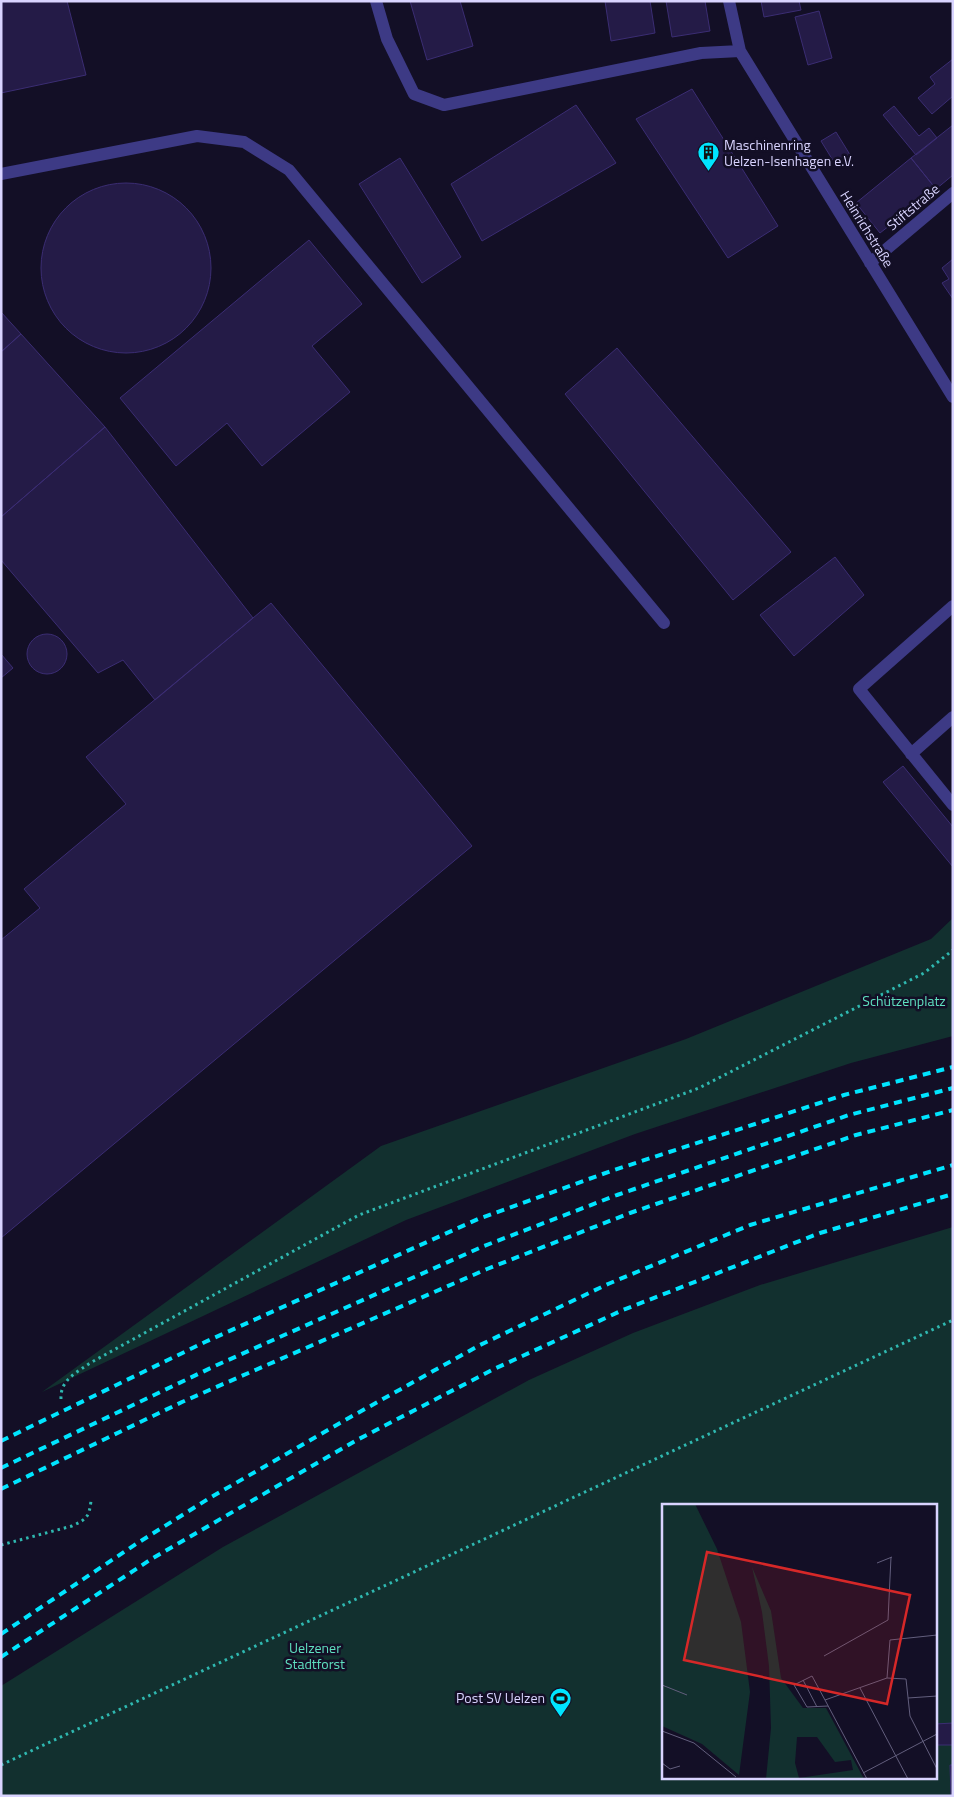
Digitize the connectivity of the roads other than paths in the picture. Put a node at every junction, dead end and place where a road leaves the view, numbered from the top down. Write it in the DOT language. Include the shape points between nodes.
graph roads {
  1 [pos="376,1"];
  2 [pos="729,1"];
  3 [pos="740,51"];
  4 [pos="1,174"];
  5 [pos="953,193"];
  6 [pos="870,262"];
  7 [pos="953,397"];
  8 [pos="953,606"];
  9 [pos="664,623"];
  10 [pos="953,717"];
  11 [pos="911,754"];
  12 [pos="953,805"];
  1 -- 3 [label="street" via="387,39 414,94 444,105 701,53"];
  2 -- 3 [label="street, Heinrichstraße"];
  3 -- 6 [label="street, Heinrichstraße"];
  4 -- 9 [label="street" via="197,136 244,142 289,170"];
  5 -- 6 [label="street, Stiftstraße"];
  6 -- 7 [label="street, Heinrichstraße"];
  8 -- 11 [label="street" via="858,689"];
  10 -- 11 [label="street"];
  11 -- 12 [label="street"];
}
